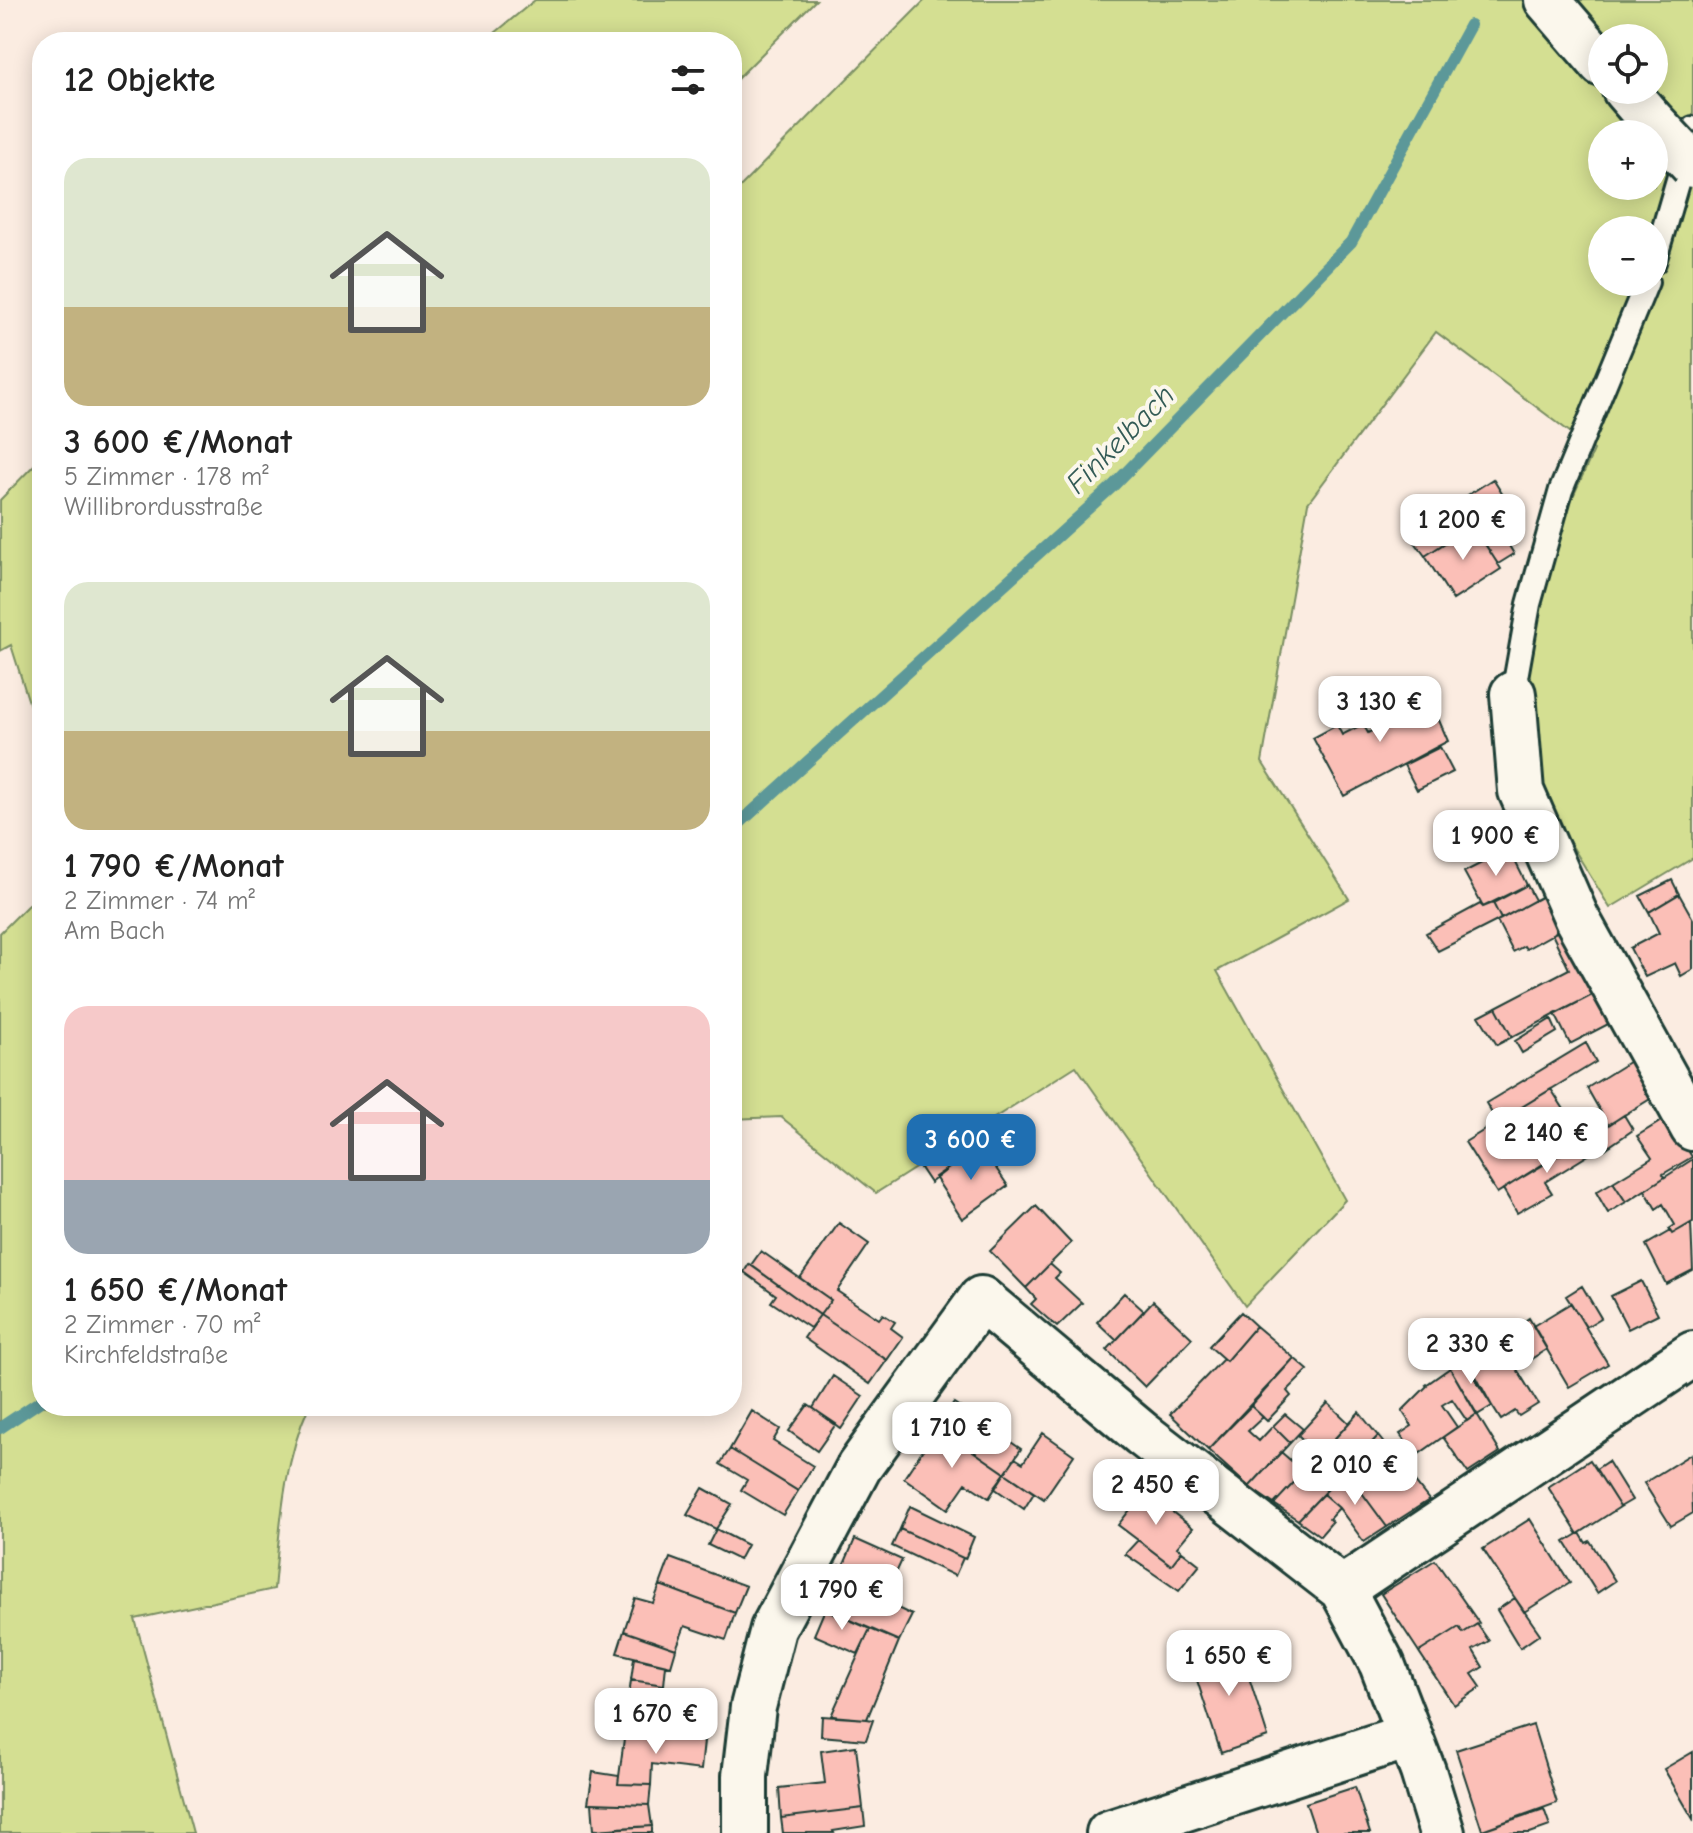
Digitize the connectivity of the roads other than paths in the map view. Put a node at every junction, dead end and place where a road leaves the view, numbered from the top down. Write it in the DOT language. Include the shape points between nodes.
graph roads {
  1 [pos="1547,0"];
  2 [pos="1588,48"];
  3 [pos="1637,104"];
  4 [pos="1693,128"];
  5 [pos="1693,165"];
  6 [pos="1667,216"];
  7 [pos="1641,296"];
  8 [pos="1513,694"];
  9 [pos="1693,1128"];
  10 [pos="1693,1354"];
  11 [pos="1342,1589"];
  12 [pos="1408,1736"];
  13 [pos="745,1833"];
  14 [pos="1109,1833"];
  15 [pos="1442,1833"];
  1 -- 2 [label="street"];
  3 -- 5 [label="street, bridge"];
  4 -- 6 [label="lane"];
  7 -- 8 [label="lane" via="1561,490 1529,604"];
  8 -- 9 [label="street" via="1521,791 1577,919"];
  10 -- 11 [label="street"];
  11 -- 12 [label="street" via="1382,1664"];
  11 -- 13 [label="street" via="1142,1434 981,1299 859,1467 773,1629 753,1707"];
  12 -- 14 [label="street"];
  12 -- 15 [label="street"];
}
